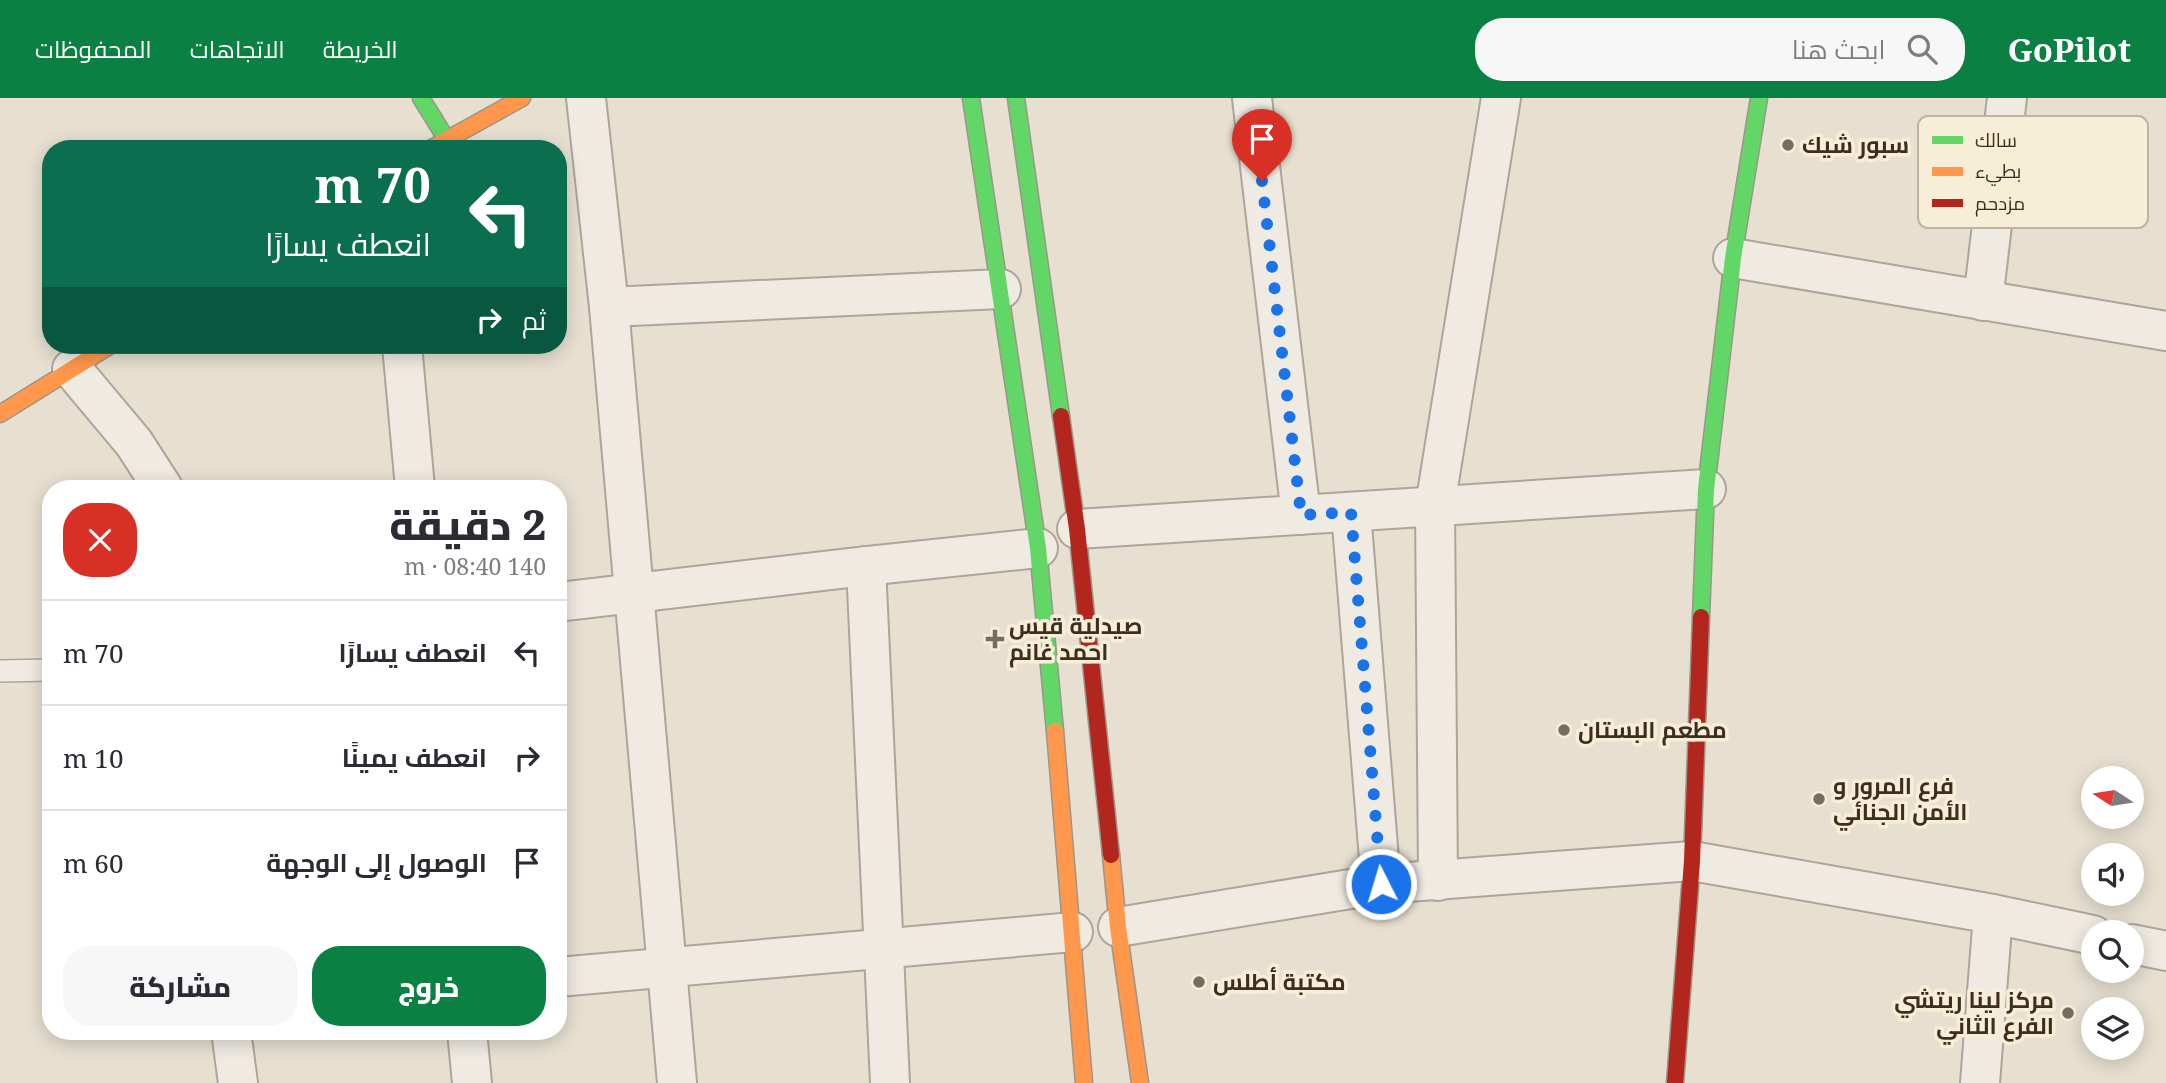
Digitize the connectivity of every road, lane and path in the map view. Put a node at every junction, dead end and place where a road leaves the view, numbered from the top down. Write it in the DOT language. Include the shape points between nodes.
graph roads {
  1 [pos="421,98"];
  2 [pos="522,98"];
  3 [pos="586,98"];
  4 [pos="971,98"];
  5 [pos="1016,98"];
  6 [pos="1252,98"];
  7 [pos="1501,98"];
  8 [pos="1759,98"];
  9 [pos="2007,98"];
  10 [pos="2005,116"];
  11 [pos="447,140"];
  12 [pos="1992,228"];
  13 [pos="1733,258"];
  14 [pos="1001,289"];
  15 [pos="1983,301"];
  16 [pos="609,307"];
  17 [pos="2166,331"];
  18 [pos="96,354"];
  19 [pos="403,354"];
  20 [pos="72,369"];
  21 [pos="4,408"];
  22 [pos="158,480"];
  23 [pos="414,480"];
  24 [pos="1706,489"];
  25 [pos="1435,506"];
  26 [pos="1351,512"];
  27 [pos="1301,515"];
  28 [pos="1077,529"];
  29 [pos="1038,548"];
  30 [pos="866,566"];
  31 [pos="634,593"];
  32 [pos="567,601"];
  33 [pos="42,670"];
  34 [pos="0,671"];
  35 [pos="1692,861"];
  36 [pos="1438,881"];
  37 [pos="1381,884"];
  38 [pos="1993,914"];
  39 [pos="1118,927"];
  40 [pos="1073,932"];
  41 [pos="2081,932"];
  42 [pos="2144,946"];
  43 [pos="884,947"];
  44 [pos="2166,951"];
  45 [pos="667,968"];
  46 [pos="567,976"];
  47 [pos="232,1040"];
  48 [pos="468,1040"];
  49 [pos="238,1083"];
  50 [pos="472,1083"];
  51 [pos="677,1083"];
  52 [pos="890,1083"];
  53 [pos="1084,1083"];
  54 [pos="1140,1083"];
  55 [pos="1675,1083"];
  56 [pos="1980,1083"];
  1 -- 11 [label="main road"];
  2 -- 11 [label="main road"];
  3 -- 16 [label="street"];
  4 -- 14 [label="main road"];
  5 -- 28 [label="main road"];
  6 -- 27 [label="street"];
  7 -- 25 [label="street"];
  8 -- 13 [label="main road"];
  9 -- 10 [label="street"];
  12 -- 15 [label="street"];
  13 -- 15 [label="street"];
  13 -- 24 [label="main road"];
  14 -- 16 [label="street"];
  14 -- 29 [label="main road"];
  15 -- 17 [label="street"];
  16 -- 31 [label="street"];
  18 -- 20 [label="main road"];
  19 -- 23 [label="street"];
  20 -- 21 [label="main road"];
  20 -- 22 [label="street" via="134,443"];
  24 -- 25 [label="street"];
  24 -- 35 [label="main road"];
  25 -- 26 [label="street"];
  25 -- 36 [label="street"];
  26 -- 27 [label="street"];
  26 -- 37 [label="street"];
  27 -- 28 [label="street"];
  28 -- 39 [label="main road"];
  29 -- 30 [label="street"];
  29 -- 40 [label="main road"];
  30 -- 31 [label="street"];
  30 -- 43 [label="street"];
  31 -- 32 [label="street"];
  31 -- 45 [label="street"];
  33 -- 34 [label="lane"];
  35 -- 36 [label="street"];
  35 -- 38 [label="street"];
  35 -- 55 [label="main road"];
  36 -- 37 [label="street"];
  37 -- 39 [label="street"];
  38 -- 41 [label="street"];
  38 -- 56 [label="street"];
  39 -- 54 [label="main road"];
  40 -- 43 [label="street"];
  40 -- 53 [label="main road"];
  42 -- 44 [label="street"];
  43 -- 45 [label="street"];
  43 -- 52 [label="street"];
  45 -- 46 [label="street"];
  45 -- 51 [label="street"];
  47 -- 49 [label="street"];
  48 -- 50 [label="street"];
}
